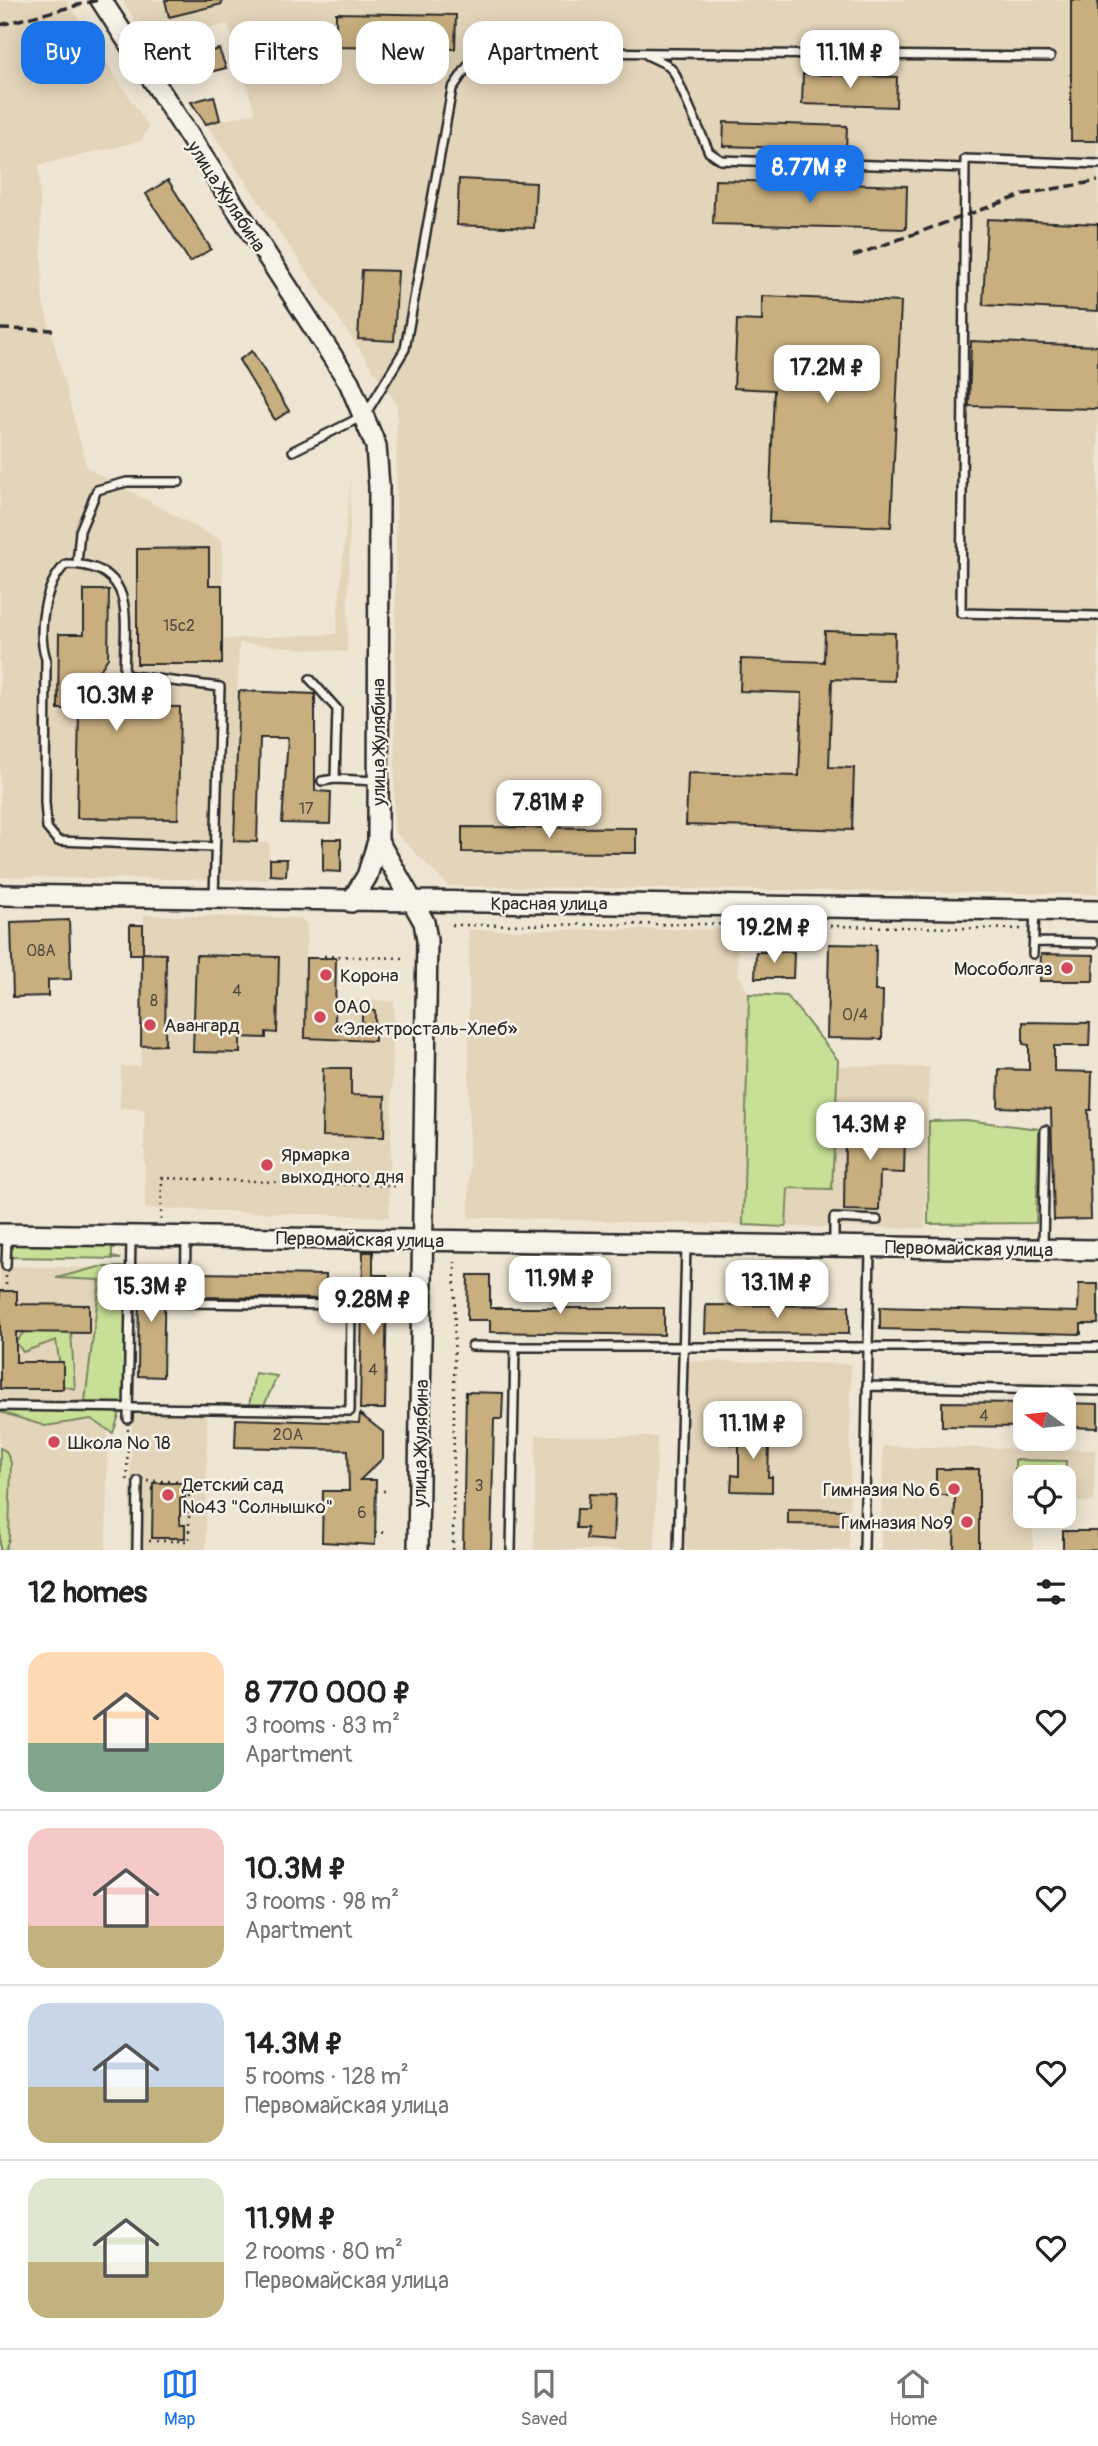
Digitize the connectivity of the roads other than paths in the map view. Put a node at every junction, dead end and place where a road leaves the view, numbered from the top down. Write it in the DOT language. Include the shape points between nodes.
graph roads {
  1 [pos="101,0"];
  2 [pos="643,54"];
  3 [pos="1050,57"];
  4 [pos="1098,163"];
  5 [pos="965,167"];
  6 [pos="365,415"];
  7 [pos="293,451"];
  8 [pos="179,482"];
  9 [pos="77,564"];
  10 [pos="1098,616"];
  11 [pos="310,679"];
  12 [pos="335,779"];
  13 [pos="322,781"];
  14 [pos="377,781"];
  15 [pos="378,841"];
  16 [pos="214,847"];
  17 [pos="0,895"];
  18 [pos="214,899"];
  19 [pos="351,902"];
  20 [pos="413,903"];
  21 [pos="1098,911"];
  22 [pos="1035,919"];
  23 [pos="1034,942"];
  24 [pos="1094,943"];
  25 [pos="1034,954"];
  26 [pos="1045,1130"];
  27 [pos="877,1220"];
  28 [pos="3,1234"];
  29 [pos="186,1235"];
  30 [pos="131,1237"];
  31 [pos="424,1239"];
  32 [pos="686,1242"];
  33 [pos="834,1245"];
  34 [pos="870,1247"];
  35 [pos="1043,1249"];
  36 [pos="1098,1250"];
  37 [pos="6,1266"];
  38 [pos="682,1345"];
  39 [pos="472,1346"];
  40 [pos="868,1346"];
  41 [pos="515,1347"];
  42 [pos="1098,1347"];
  43 [pos="867,1386"];
  44 [pos="1098,1391"];
  45 [pos="0,1406"];
  46 [pos="129,1407"];
  47 [pos="128,1419"];
  48 [pos="138,1481"];
  49 [pos="137,1550"];
  50 [pos="418,1550"];
  51 [pos="511,1550"];
  52 [pos="678,1550"];
  53 [pos="864,1550"];
  1 -- 6 [label="main road, улица Жулябина" via="349,382"];
  2 -- 3 [label="lane"];
  2 -- 5 [label="lane" via="674,72 709,152 721,160"];
  2 -- 6 [label="lane" via="478,51 452,89 405,349"];
  4 -- 5 [label="lane" via="965,159"];
  5 -- 10 [label="lane" via="961,613"];
  6 -- 7 [label="lane"];
  6 -- 14 [label="main road, улица Жулябина" via="376,446 379,487"];
  8 -- 9 [label="lane" via="127,482 97,490 80,531"];
  9 -- 16 [label="lane" via="89,564 114,580 124,596 124,675 220,687"];
  9 -- 16 [label="lane" via="66,564 56,573 45,607 47,828 58,841"];
  11 -- 12 [label="lane" via="337,709"];
  12 -- 13 [label="lane"];
  12 -- 14 [label="lane"];
  14 -- 15 [label="main road, улица Жулябина"];
  15 -- 19 [label="main road" via="367,876"];
  15 -- 20 [label="main road, улица Жулябина"];
  16 -- 18 [label="lane"];
  17 -- 18 [label="main road, Красная улица"];
  18 -- 19 [label="main road, Красная улица"];
  19 -- 20 [label="main road, Красная улица"];
  20 -- 22 [label="main road, Красная улица"];
  20 -- 31 [label="main road, улица Жулябина" via="424,922 427,940"];
  21 -- 22 [label="main road, Красная улица"];
  22 -- 23 [label="lane"];
  23 -- 24 [label="lane"];
  23 -- 25 [label="lane"];
  26 -- 35 [label="lane"];
  27 -- 33 [label="lane" via="834,1218"];
  28 -- 30 [label="main road, Первомайская улица"];
  28 -- 37 [label="lane"];
  29 -- 30 [label="main road, Первомайская улица"];
  29 -- 31 [label="main road, Первомайская улица"];
  29 -- 46 [label="lane" via="185,1303 351,1305 350,1411"];
  30 -- 46 [label="lane"];
  31 -- 32 [label="main road, Первомайская улица"];
  31 -- 50 [label="main road, улица Жулябина"];
  32 -- 33 [label="main road, Первомайская улица"];
  32 -- 38 [label="lane"];
  33 -- 34 [label="main road, Первомайская улица"];
  34 -- 35 [label="main road, Первомайская улица"];
  34 -- 40 [label="lane"];
  35 -- 36 [label="main road, Первомайская улица"];
  38 -- 40 [label="lane"];
  38 -- 41 [label="lane"];
  38 -- 52 [label="lane"];
  39 -- 41 [label="lane"];
  40 -- 42 [label="lane"];
  40 -- 43 [label="lane"];
  41 -- 51 [label="lane"];
  43 -- 44 [label="lane"];
  43 -- 53 [label="lane"];
  45 -- 46 [label="lane"];
  46 -- 47 [label="lane"];
  48 -- 49 [label="lane"];
}
